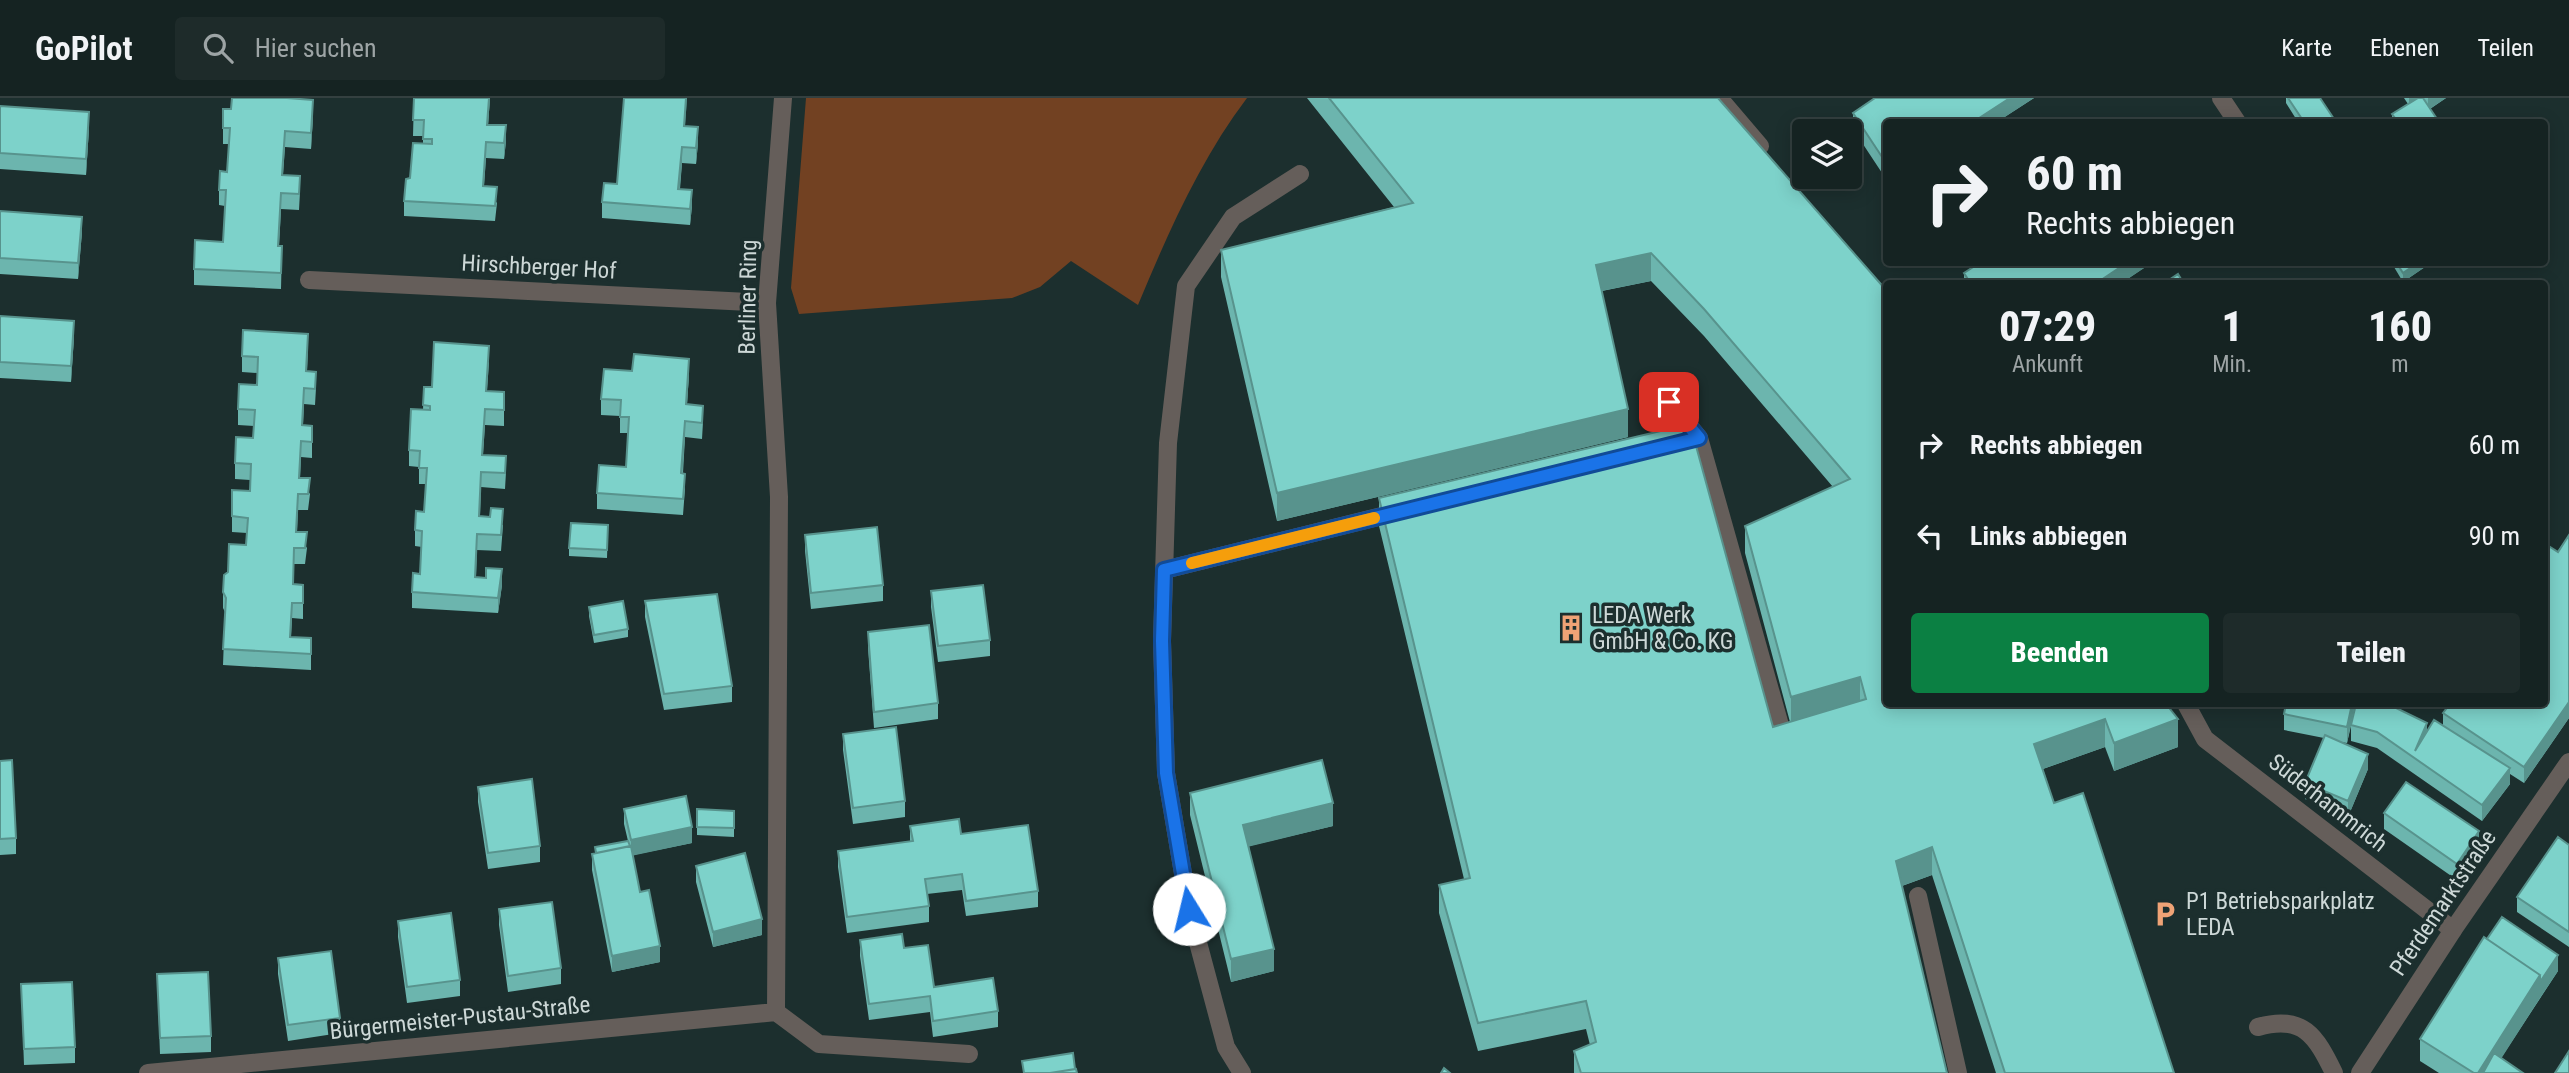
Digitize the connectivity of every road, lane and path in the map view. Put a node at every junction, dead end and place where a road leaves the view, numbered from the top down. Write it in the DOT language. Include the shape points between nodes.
graph roads {
  1 [pos="783,98"];
  2 [pos="1719,98"];
  3 [pos="2221,98"];
  4 [pos="2235,119"];
  5 [pos="1771,160"];
  6 [pos="1300,174"];
  7 [pos="309,280"];
  8 [pos="767,303"];
  9 [pos="1654,383"];
  10 [pos="1699,438"];
  11 [pos="1659,448"];
  12 [pos="1418,508"];
  13 [pos="1164,570"];
  14 [pos="2188,707"];
  15 [pos="1817,728"];
  16 [pos="2569,762"];
  17 [pos="1918,896"];
  18 [pos="2453,930"];
  19 [pos="776,1012"];
  20 [pos="2258,1027"];
  21 [pos="969,1054"];
  22 [pos="148,1073"];
  23 [pos="1242,1073"];
  24 [pos="1958,1073"];
  25 [pos="2334,1073"];
  26 [pos="2360,1073"];
  1 -- 8 [label="street, Berliner Ring"];
  2 -- 5 [label="street"];
  3 -- 4 [label="street"];
  6 -- 13 [label="street" via="1233,217 1186,286 1168,443"];
  7 -- 8 [label="street, Hirschberger Hof"];
  8 -- 19 [label="street, Berliner Ring" via="779,497"];
  9 -- 10 [label="street"];
  10 -- 11 [label="street"];
  10 -- 15 [label="street" via="1783,736"];
  12 -- 13 [label="street"];
  13 -- 23 [label="street" via="1166,773 1189,909 1226,1047"];
  14 -- 18 [label="street, Süderhammrich" via="2205,739"];
  16 -- 18 [label="street, Pferdemarktstraße"];
  17 -- 24 [label="street"];
  18 -- 26 [label="street, Pferdemarktstraße"];
  19 -- 21 [label="street" via="820,1044"];
  19 -- 22 [label="street, Bürgermeister-Pustau-Straße"];
  20 -- 25 [label="street" via="2278,1021 2305,1029"];
}
